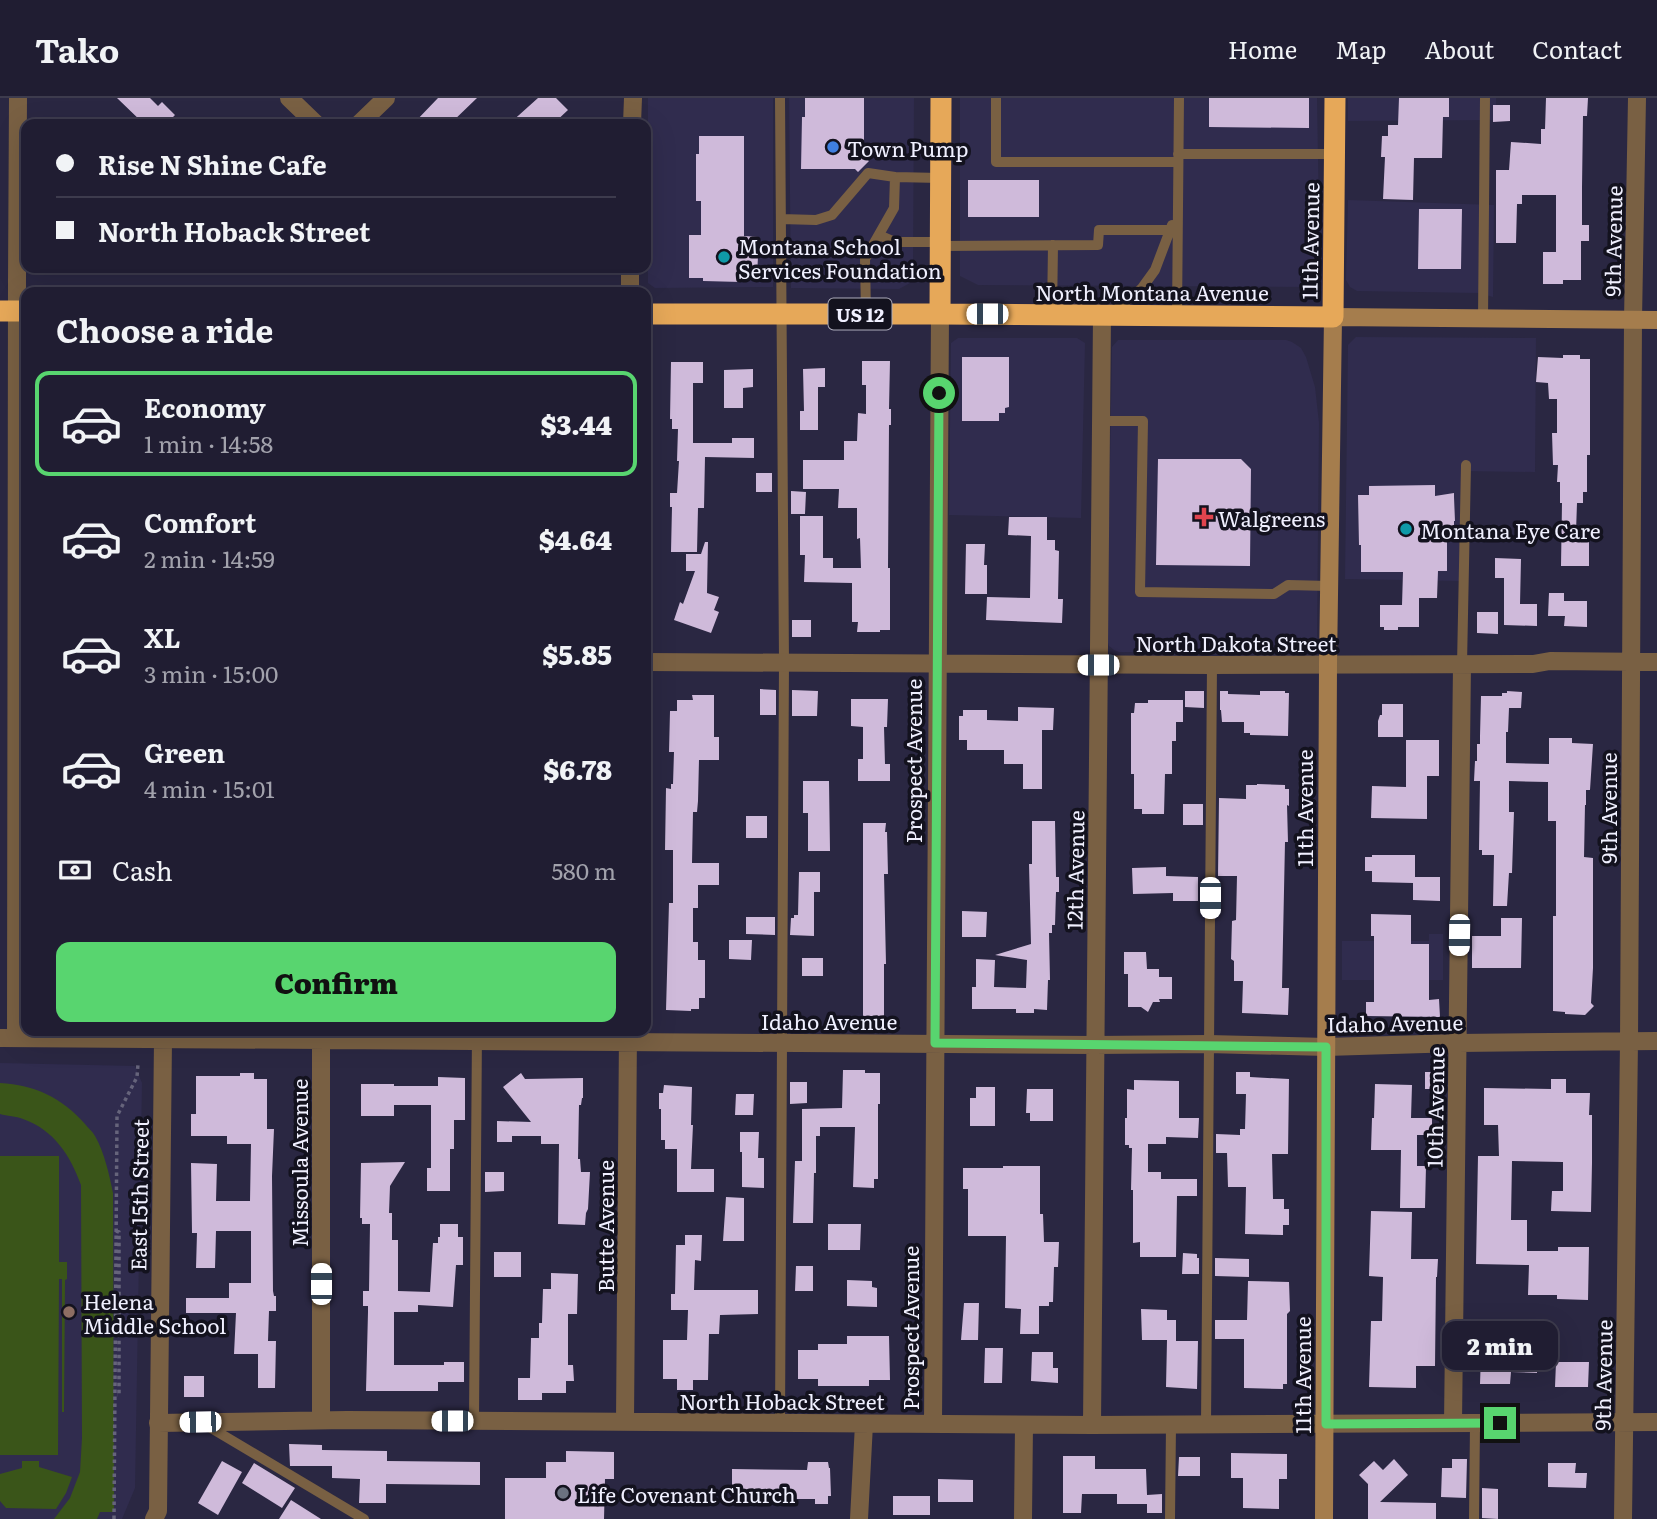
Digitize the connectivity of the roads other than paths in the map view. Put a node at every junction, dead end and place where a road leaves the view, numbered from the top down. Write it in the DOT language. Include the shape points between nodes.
graph roads {
  1 [pos="18,98"];
  2 [pos="289,98"];
  3 [pos="386,98"];
  4 [pos="633,98"];
  5 [pos="780,98"];
  6 [pos="940,98"];
  7 [pos="996,98"];
  8 [pos="1179,98"];
  9 [pos="1335,98"];
  10 [pos="1485,98"];
  11 [pos="1637,98"];
  12 [pos="311,119"];
  13 [pos="364,119"];
  14 [pos="632,119"];
  15 [pos="1335,154"];
  16 [pos="1178,158"];
  17 [pos="895,177"];
  18 [pos="940,178"];
  19 [pos="780,219"];
  20 [pos="1174,230"];
  21 [pos="879,235"];
  22 [pos="940,244"];
  23 [pos="1052,245"];
  24 [pos="14,311"];
  25 [pos="651,314"];
  26 [pos="781,314"];
  27 [pos="866,314"];
  28 [pos="940,314"];
  29 [pos="1052,315"];
  30 [pos="1106,315"];
  31 [pos="1177,316"];
  32 [pos="1333,317"];
  33 [pos="1483,319"];
  34 [pos="1633,320"];
  35 [pos="1657,320"];
  36 [pos="1100,421"];
  37 [pos="1466,465"];
  38 [pos="1329,586"];
  39 [pos="14,658"];
  40 [pos="651,662"];
  41 [pos="784,662"];
  42 [pos="1630,662"];
  43 [pos="1657,662"];
  44 [pos="937,664"];
  45 [pos="1098,665"];
  46 [pos="1212,665"];
  47 [pos="1328,665"];
  48 [pos="1462,665"];
  49 [pos="111,1036"];
  50 [pos="163,1036"];
  51 [pos="321,1036"];
  52 [pos="477,1036"];
  53 [pos="628,1036"];
  54 [pos="8,1038"];
  55 [pos="1629,1041"];
  56 [pos="1657,1041"];
  57 [pos="782,1043"];
  58 [pos="935,1043"];
  59 [pos="1458,1043"];
  60 [pos="1208,1044"];
  61 [pos="1095,1045"];
  62 [pos="1326,1047"];
  63 [pos="321,1420"];
  64 [pos="474,1421"];
  65 [pos="200,1422"];
  66 [pos="625,1422"];
  67 [pos="1624,1422"];
  68 [pos="1657,1422"];
  69 [pos="158,1423"];
  70 [pos="780,1423"];
  71 [pos="1453,1423"];
  72 [pos="1475,1423"];
  73 [pos="864,1424"];
  74 [pos="933,1424"];
  75 [pos="1326,1424"];
  76 [pos="1024,1425"];
  77 [pos="1092,1425"];
  78 [pos="1171,1425"];
  79 [pos="1206,1425"];
  80 [pos="154,1519"];
  81 [pos="364,1519"];
  82 [pos="859,1519"];
  83 [pos="1023,1519"];
  84 [pos="1170,1519"];
  85 [pos="1324,1519"];
  86 [pos="1474,1519"];
  87 [pos="1623,1519"];
  1 -- 24 [label="street"];
  2 -- 12 [label="street"];
  3 -- 13 [label="street"];
  4 -- 14 [label="street"];
  5 -- 19 [label="lane"];
  6 -- 18 [label="highway, Prospect Avenue"];
  7 -- 16 [label="lane" via="996,162"];
  8 -- 16 [label="lane"];
  9 -- 15 [label="highway, 11th Avenue"];
  10 -- 33 [label="lane"];
  11 -- 34 [label="street, 9th Avenue"];
  15 -- 16 [label="lane"];
  15 -- 32 [label="highway, 11th Avenue"];
  16 -- 20 [label="lane"];
  17 -- 18 [label="lane"];
  17 -- 19 [label="lane" via="868,173 832,215 816,220"];
  17 -- 21 [label="lane" via="894,208"];
  18 -- 22 [label="highway, Prospect Avenue"];
  19 -- 26 [label="lane"];
  20 -- 23 [label="lane" via="1099,230 1098,245"];
  20 -- 30 [label="lane" via="1142,288"];
  20 -- 31 [label="lane"];
  21 -- 22 [label="lane" via="895,242"];
  21 -- 27 [label="lane" via="865,259"];
  22 -- 23 [label="lane"];
  22 -- 28 [label="highway, Prospect Avenue"];
  23 -- 29 [label="lane"];
  24 -- 39 [label="street"];
  25 -- 26 [label="highway, North Montana Avenue / US 12"];
  26 -- 27 [label="highway, North Montana Avenue / US 12"];
  26 -- 41 [label="lane"];
  27 -- 28 [label="highway, North Montana Avenue / US 12"];
  28 -- 29 [label="highway, North Montana Avenue"];
  28 -- 44 [label="street, Prospect Avenue"];
  29 -- 30 [label="highway, North Montana Avenue"];
  30 -- 31 [label="highway, North Montana Avenue"];
  30 -- 36 [label="street, 12th Avenue"];
  31 -- 32 [label="highway, North Montana Avenue"];
  32 -- 33 [label="main road, North Montana Avenue"];
  32 -- 38 [label="main road, 11th Avenue"];
  33 -- 34 [label="main road, North Montana Avenue"];
  34 -- 35 [label="main road, North Montana Avenue"];
  34 -- 42 [label="street, 9th Avenue"];
  36 -- 38 [label="lane" via="1143,421 1140,592 1274,594 1288,585"];
  36 -- 45 [label="street, 12th Avenue"];
  37 -- 48 [label="lane"];
  38 -- 47 [label="main road, 11th Avenue"];
  39 -- 54 [label="street"];
  40 -- 41 [label="street, North Dakota Street"];
  41 -- 44 [label="street, North Dakota Street"];
  41 -- 57 [label="lane"];
  42 -- 43 [label="street, North Dakota Street"];
  42 -- 48 [label="street, North Dakota Street"];
  42 -- 55 [label="street, 9th Avenue"];
  44 -- 45 [label="street, North Dakota Street"];
  44 -- 58 [label="street, Prospect Avenue"];
  45 -- 46 [label="street, North Dakota Street"];
  45 -- 61 [label="street, 12th Avenue"];
  46 -- 47 [label="street, North Dakota Street"];
  46 -- 60 [label="lane"];
  47 -- 48 [label="street, North Dakota Street"];
  47 -- 62 [label="main road, 11th Avenue"];
  48 -- 59 [label="street, 10th Avenue"];
  49 -- 54 [label="street, Idaho Avenue"];
  50 -- 69 [label="street, East 15th Street"];
  51 -- 63 [label="street, Missoula Avenue"];
  52 -- 53 [label="street, Idaho Avenue"];
  52 -- 64 [label="lane"];
  53 -- 57 [label="street, Idaho Avenue"];
  53 -- 66 [label="street, Butte Avenue"];
  55 -- 56 [label="street, Idaho Avenue"];
  55 -- 59 [label="street, Idaho Avenue"];
  55 -- 67 [label="street, 9th Avenue"];
  57 -- 58 [label="street, Idaho Avenue"];
  57 -- 70 [label="lane"];
  58 -- 61 [label="street, Idaho Avenue"];
  58 -- 74 [label="street, Prospect Avenue"];
  59 -- 62 [label="street, Idaho Avenue"];
  59 -- 71 [label="street, 10th Avenue"];
  60 -- 61 [label="street, Idaho Avenue"];
  60 -- 62 [label="street, Idaho Avenue"];
  60 -- 79 [label="lane"];
  61 -- 77 [label="street, 12th Avenue"];
  62 -- 75 [label="main road, 11th Avenue"];
  63 -- 64 [label="street, North Hoback Street"];
  63 -- 65 [label="street, North Hoback Street"];
  64 -- 66 [label="street, North Hoback Street"];
  65 -- 69 [label="street, North Hoback Street"];
  65 -- 81 [label="lane"];
  66 -- 70 [label="street, North Hoback Street"];
  67 -- 68 [label="street, North Hoback Street"];
  67 -- 72 [label="street, North Hoback Street"];
  67 -- 87 [label="street, 9th Avenue"];
  69 -- 80 [label="street, East 15th Street" via="158,1511"];
  70 -- 73 [label="street, North Hoback Street"];
  71 -- 72 [label="street, North Hoback Street"];
  71 -- 75 [label="street, North Hoback Street"];
  72 -- 86 [label="lane"];
  73 -- 74 [label="street, North Hoback Street"];
  73 -- 82 [label="street"];
  74 -- 76 [label="street, North Hoback Street"];
  75 -- 79 [label="street, North Hoback Street"];
  75 -- 85 [label="main road, 11th Avenue"];
  76 -- 77 [label="street, North Hoback Street"];
  76 -- 83 [label="street"];
  77 -- 78 [label="street, North Hoback Street"];
  78 -- 79 [label="street, North Hoback Street"];
  78 -- 84 [label="lane"];
}
